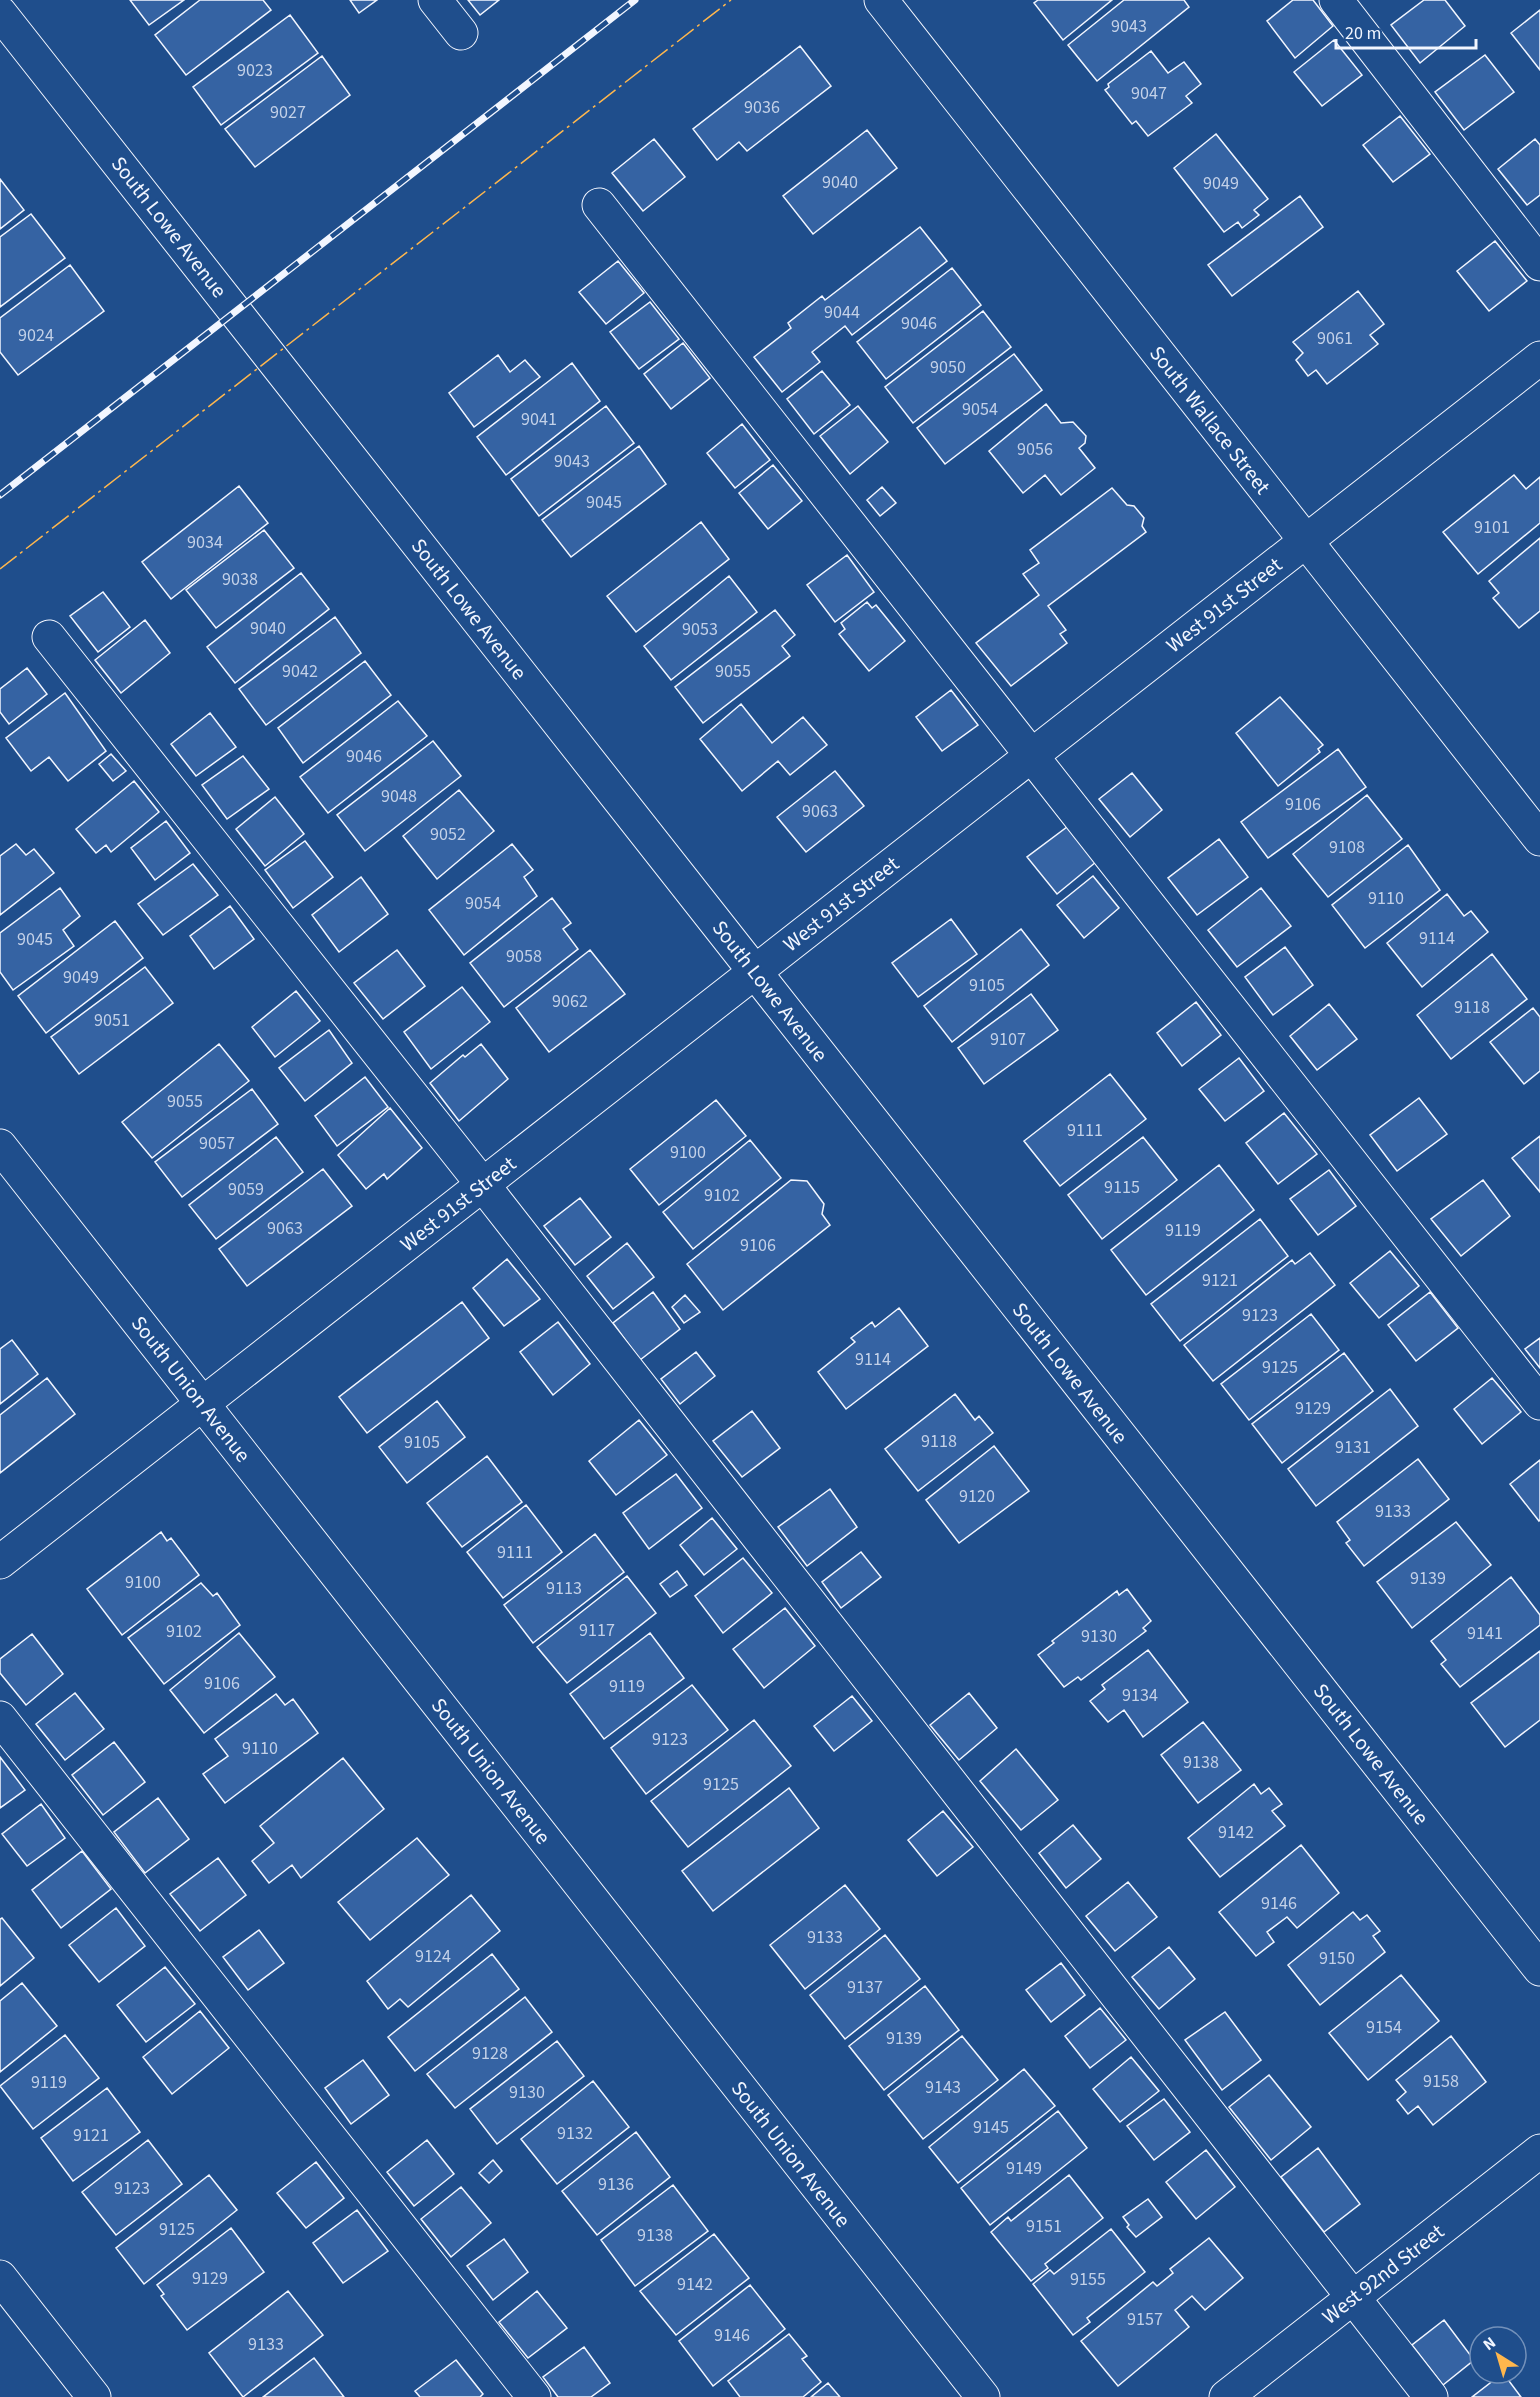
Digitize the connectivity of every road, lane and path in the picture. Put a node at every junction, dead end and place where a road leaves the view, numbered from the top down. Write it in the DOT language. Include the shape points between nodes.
graph roads {
  1 [pos="435,0"];
  2 [pos="881,0"];
  3 [pos="1336,0"];
  4 [pos="0,13"];
  5 [pos="461,33"];
  6 [pos="599,205"];
  7 [pos="1540,264"];
  8 [pos="1540,358"];
  9 [pos="1305,541"];
  10 [pos="49,637"];
  11 [pos="1031,755"];
  12 [pos="1540,839"];
  13 [pos="754,971"];
  14 [pos="0,1146"];
  15 [pos="483,1185"];
  16 [pos="203,1404"];
  17 [pos="1540,1404"];
  18 [pos="0,1562"];
  19 [pos="0,1718"];
  20 [pos="1540,1969"];
  21 [pos="1540,2151"];
  22 [pos="0,2277"];
  23 [pos="1353,2297"];
  24 [pos="94,2397"];
  25 [pos="534,2397"];
  26 [pos="982,2397"];
  27 [pos="1226,2397"];
  28 [pos="1431,2397"];
  1 -- 5 [label="street"];
  2 -- 9 [label="street, South Wallace Street"];
  3 -- 7 [label="street"];
  4 -- 13 [label="street, South Lowe Avenue"];
  6 -- 11 [label="street"];
  8 -- 9 [label="street, West 91st Street"];
  9 -- 11 [label="street, West 91st Street"];
  9 -- 12 [label="street, South Wallace Street"];
  10 -- 15 [label="street"];
  11 -- 13 [label="street, West 91st Street"];
  11 -- 17 [label="street"];
  13 -- 15 [label="street, West 91st Street"];
  13 -- 20 [label="street, South Lowe Avenue"];
  14 -- 16 [label="street, South Union Avenue"];
  15 -- 16 [label="street, West 91st Street"];
  15 -- 23 [label="street"];
  16 -- 18 [label="street, West 91st Street"];
  16 -- 26 [label="street, South Union Avenue"];
  19 -- 25 [label="street"];
  21 -- 23 [label="street, West 92nd Street"];
  22 -- 24 [label="street"];
  23 -- 27 [label="street, West 92nd Street"];
  23 -- 28 [label="street"];
}
